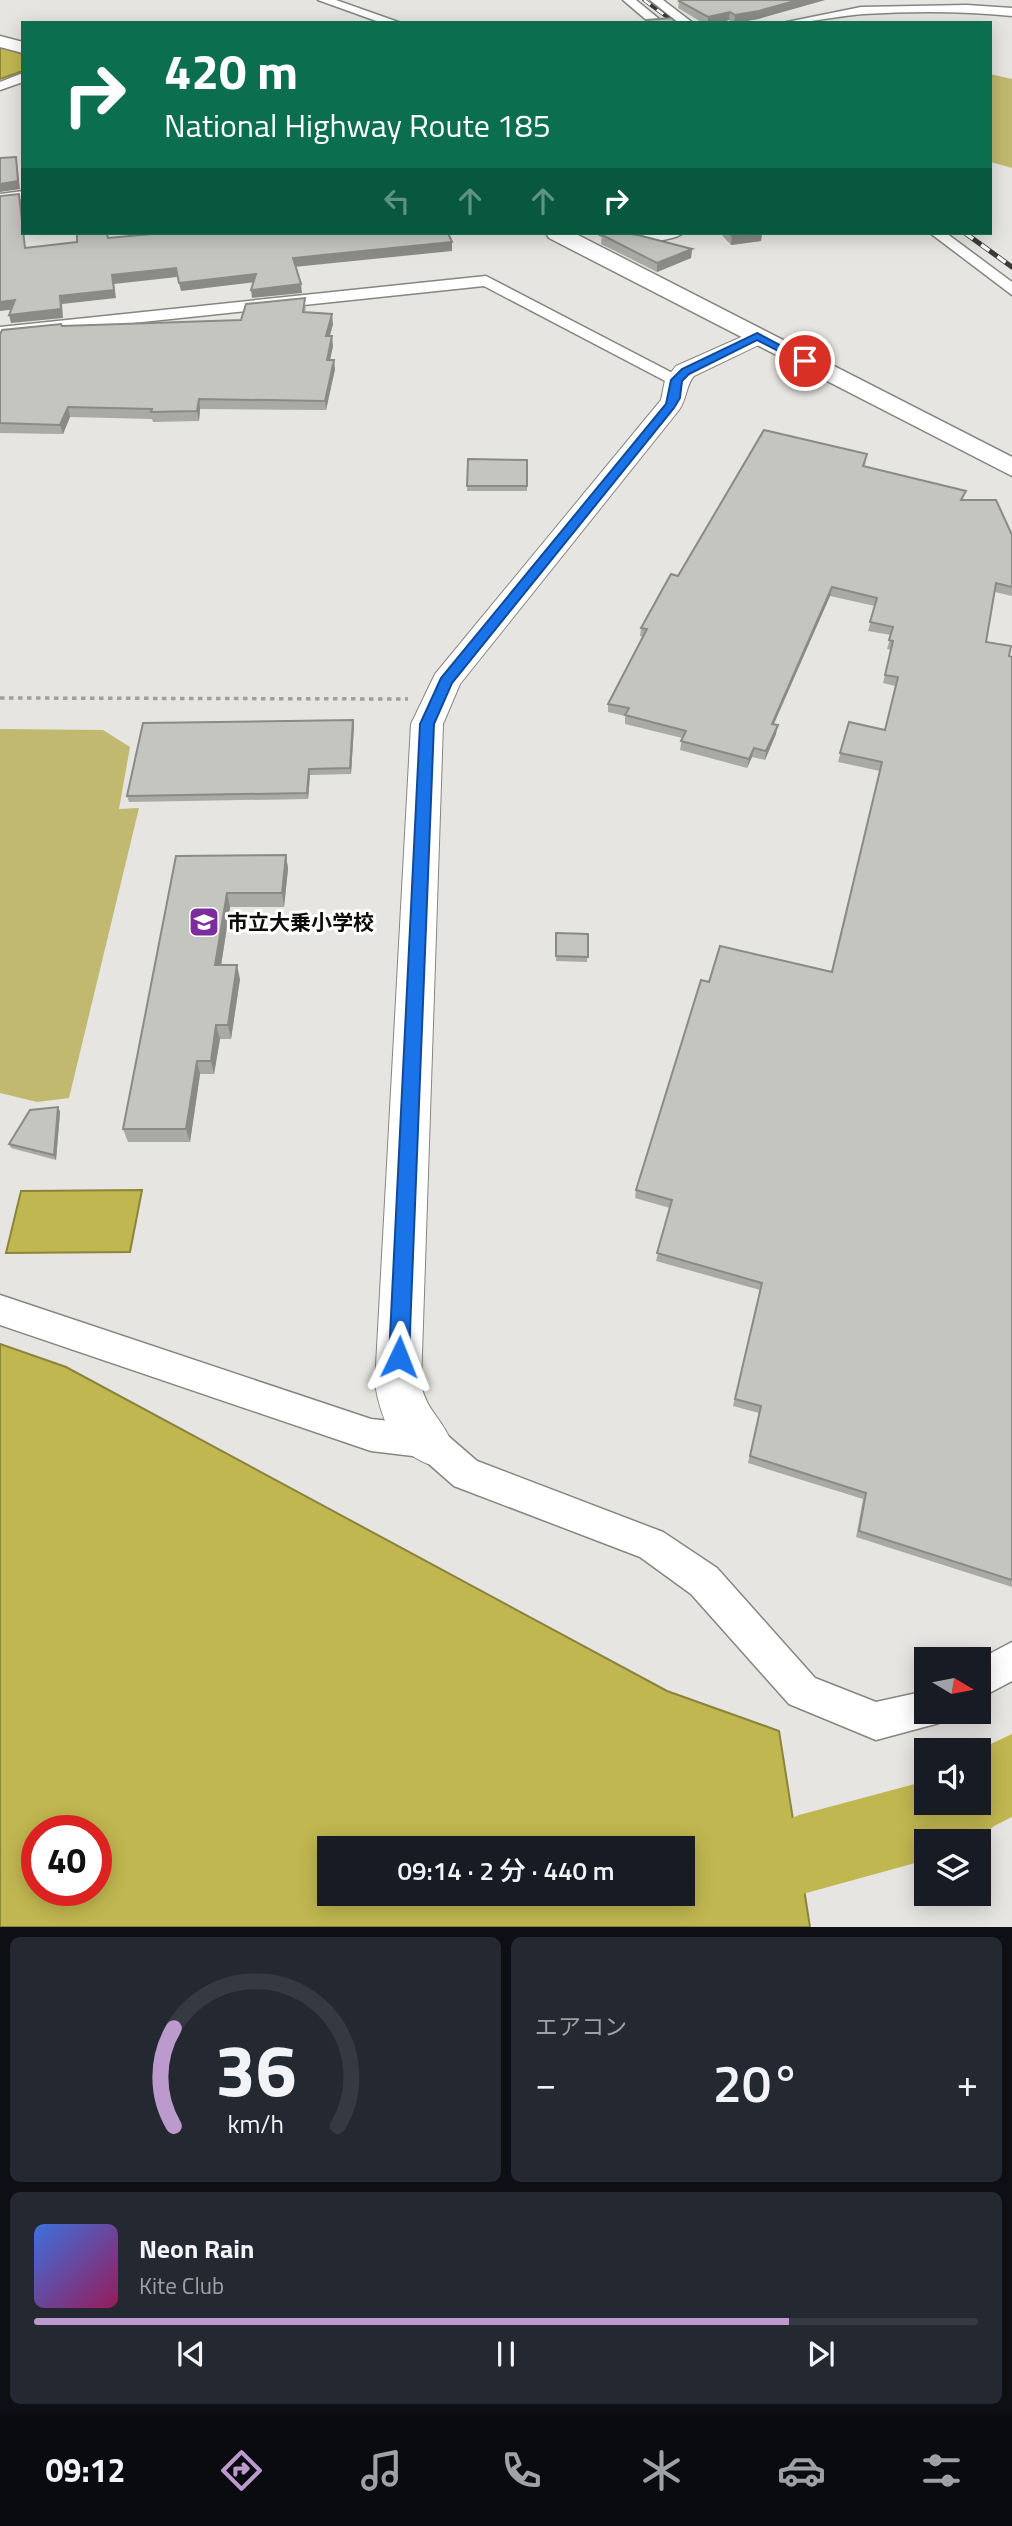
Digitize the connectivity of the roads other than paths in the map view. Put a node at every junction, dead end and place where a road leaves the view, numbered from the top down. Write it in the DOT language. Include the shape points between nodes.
graph roads {
  1 [pos="324,0"];
  2 [pos="629,0"];
  3 [pos="656,0"];
  4 [pos="1012,12"];
  5 [pos="389,21"];
  6 [pos="655,21"];
  7 [pos="684,21"];
  8 [pos="800,21"];
  9 [pos="0,41"];
  10 [pos="21,47"];
  11 [pos="21,78"];
  12 [pos="0,86"];
  13 [pos="21,195"];
  14 [pos="0,198"];
  15 [pos="561,235"];
  16 [pos="614,235"];
  17 [pos="655,235"];
  18 [pos="940,235"];
  19 [pos="1012,290"];
  20 [pos="0,332"];
  21 [pos="757,337"];
  22 [pos="677,380"];
  23 [pos="1012,468"];
  24 [pos="0,1310"];
  25 [pos="428,1441"];
  26 [pos="1012,1660"];
  27 [pos="991,1673"];
  28 [pos="914,1713"];
  1 -- 5 [label="street"];
  2 -- 6 [label="street"];
  3 -- 7 [label="street"];
  4 -- 8 [label="street" via="967,8 862,11"];
  9 -- 10 [label="highway"];
  11 -- 12 [label="street"];
  13 -- 14 [label="street"];
  15 -- 21 [label="highway"];
  16 -- 17 [label="street"];
  18 -- 19 [label="street"];
  20 -- 22 [label="street" via="486,281"];
  21 -- 22 [label="street"];
  21 -- 23 [label="highway"];
  22 -- 25 [label="street" via="670,405 446,681 427,724 398,1384 403,1412"];
  24 -- 25 [label="street" via="371,1435"];
  25 -- 28 [label="street" via="466,1474 651,1544 704,1581 802,1691 876,1721"];
  26 -- 27 [label="street"];
}
